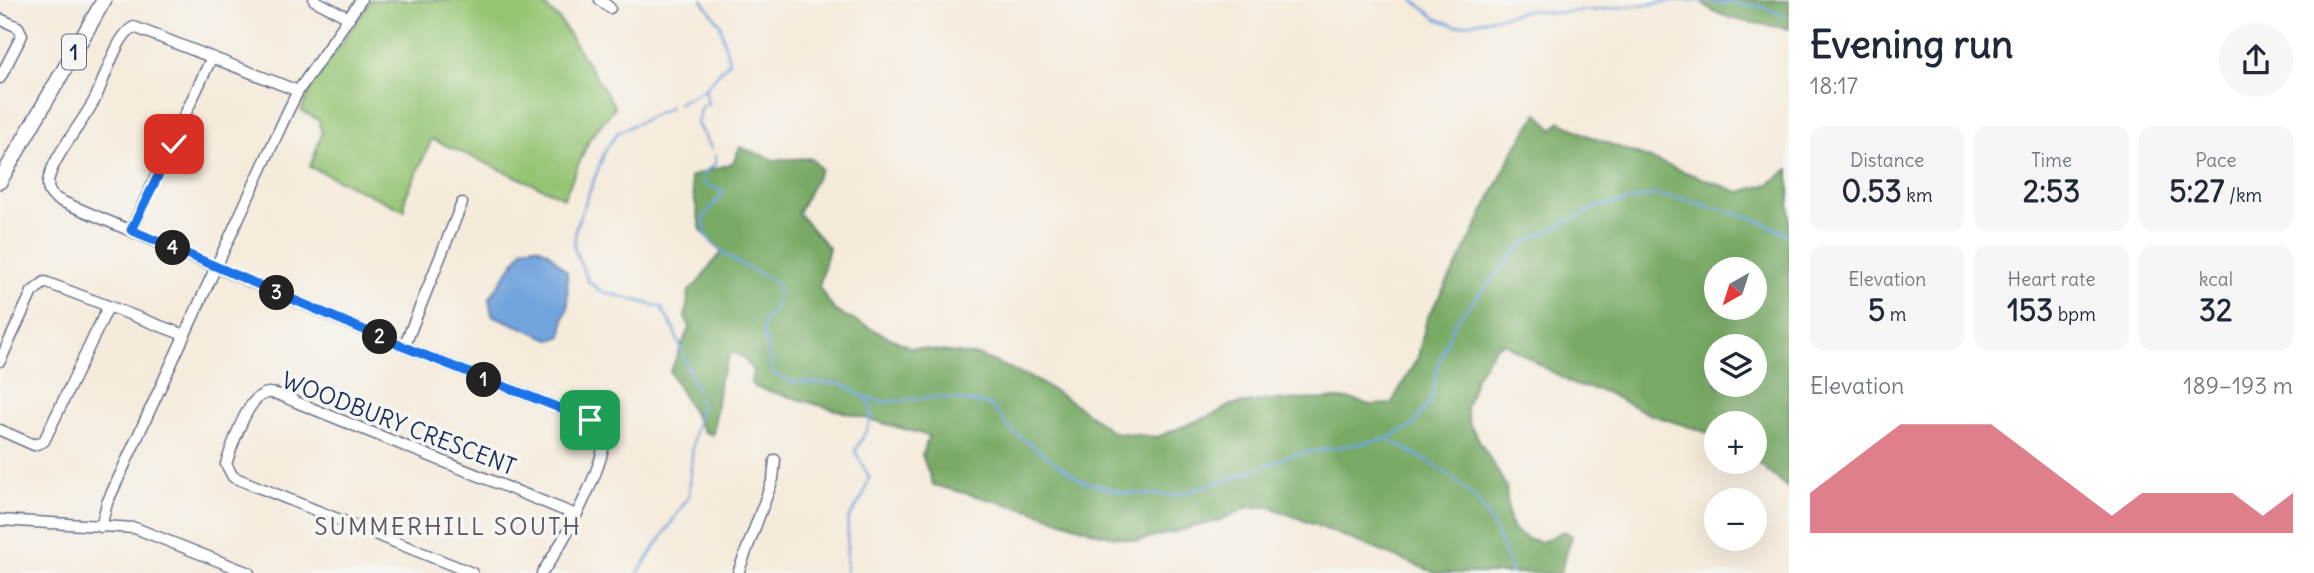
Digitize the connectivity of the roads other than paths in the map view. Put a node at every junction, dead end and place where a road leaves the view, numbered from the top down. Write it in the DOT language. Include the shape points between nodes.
graph roads {
  1 [pos="104,0"];
  2 [pos="314,0"];
  3 [pos="361,0"];
  4 [pos="600,0"];
  5 [pos="611,8"];
  6 [pos="349,18"];
  7 [pos="0,19"];
  8 [pos="211,59"];
  9 [pos="0,78"];
  10 [pos="298,91"];
  11 [pos="0,181"];
  12 [pos="461,204"];
  13 [pos="131,230"];
  14 [pos="217,266"];
  15 [pos="108,307"];
  16 [pos="184,335"];
  17 [pos="404,347"];
  18 [pos="0,360"];
  19 [pos="0,430"];
  20 [pos="775,460"];
  21 [pos="576,515"];
  22 [pos="0,520"];
  23 [pos="101,527"];
  24 [pos="249,573"];
  25 [pos="472,573"];
  26 [pos="542,573"];
  27 [pos="738,573"];
  1 -- 11 [label="main road, 1"];
  2 -- 6 [label="street"];
  3 -- 6 [label="street"];
  4 -- 5 [label="street"];
  6 -- 10 [label="street"];
  7 -- 9 [label="street" via="18,27 22,35"];
  8 -- 10 [label="street"];
  8 -- 13 [label="street"];
  8 -- 13 [label="street" via="156,33 129,29 48,181 52,198"];
  10 -- 14 [label="street"];
  12 -- 17 [label="street"];
  13 -- 14 [label="street"];
  14 -- 16 [label="street"];
  14 -- 17 [label="street"];
  15 -- 16 [label="street"];
  15 -- 18 [label="street" via="56,284 38,284"];
  15 -- 19 [label="street" via="44,440 34,445"];
  16 -- 23 [label="street" via="107,503"];
  17 -- 21 [label="street" via="590,420 601,430 603,451"];
  20 -- 27 [label="street" via="773,479"];
  21 -- 25 [label="street, WOODBURY CRESCENT" via="296,402 271,393 256,399 226,464 233,477"];
  21 -- 26 [label="street"];
  22 -- 23 [label="street"];
  23 -- 24 [label="street" via="135,528"];
}
